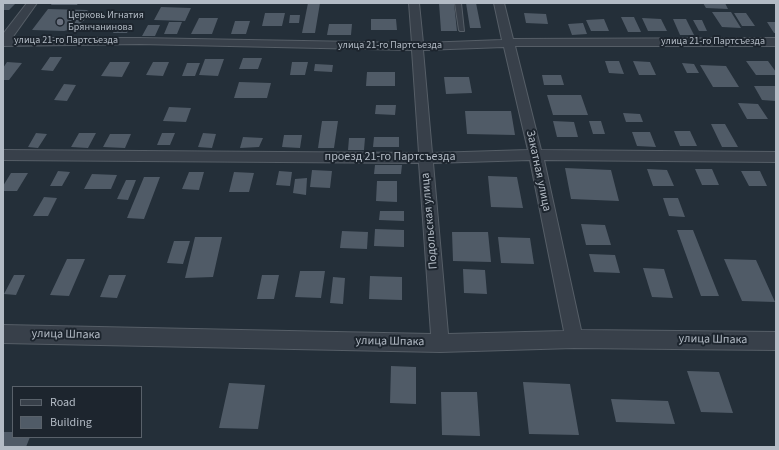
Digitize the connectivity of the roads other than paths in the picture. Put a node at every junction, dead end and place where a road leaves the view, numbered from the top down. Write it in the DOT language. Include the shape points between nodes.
graph roads {
  1 [pos="32,3"];
  2 [pos="414,3"];
  3 [pos="458,3"];
  4 [pos="499,3"];
  5 [pos="462,30"];
  6 [pos="3,41"];
  7 [pos="776,42"];
  8 [pos="508,43"];
  9 [pos="416,47"];
  10 [pos="3,155"];
  11 [pos="536,155"];
  12 [pos="776,157"];
  13 [pos="425,158"];
  14 [pos="3,334"];
  15 [pos="574,339"];
  16 [pos="776,341"];
  17 [pos="440,343"];
  1 -- 6 [label="street"];
  2 -- 9 [label="street, Подольская улица"];
  3 -- 5 [label="lane"];
  4 -- 8 [label="street, Закатная улица"];
  6 -- 9 [label="street, улица 21-го Партсъезда"];
  7 -- 8 [label="street, улица 21-го Партсъезда"];
  8 -- 9 [label="street, улица 21-го Партсъезда"];
  8 -- 11 [label="street, Закатная улица"];
  9 -- 13 [label="street, Подольская улица"];
  10 -- 13 [label="street, проезд 21-го Партсъезда"];
  11 -- 12 [label="street, проезд 21-го Партсъезда"];
  11 -- 13 [label="street, проезд 21-го Партсъезда"];
  11 -- 15 [label="street, Закатная улица"];
  13 -- 17 [label="street, Подольская улица"];
  14 -- 17 [label="street, улица Шпака"];
  15 -- 16 [label="street, улица Шпака"];
  15 -- 17 [label="street, улица Шпака"];
}
